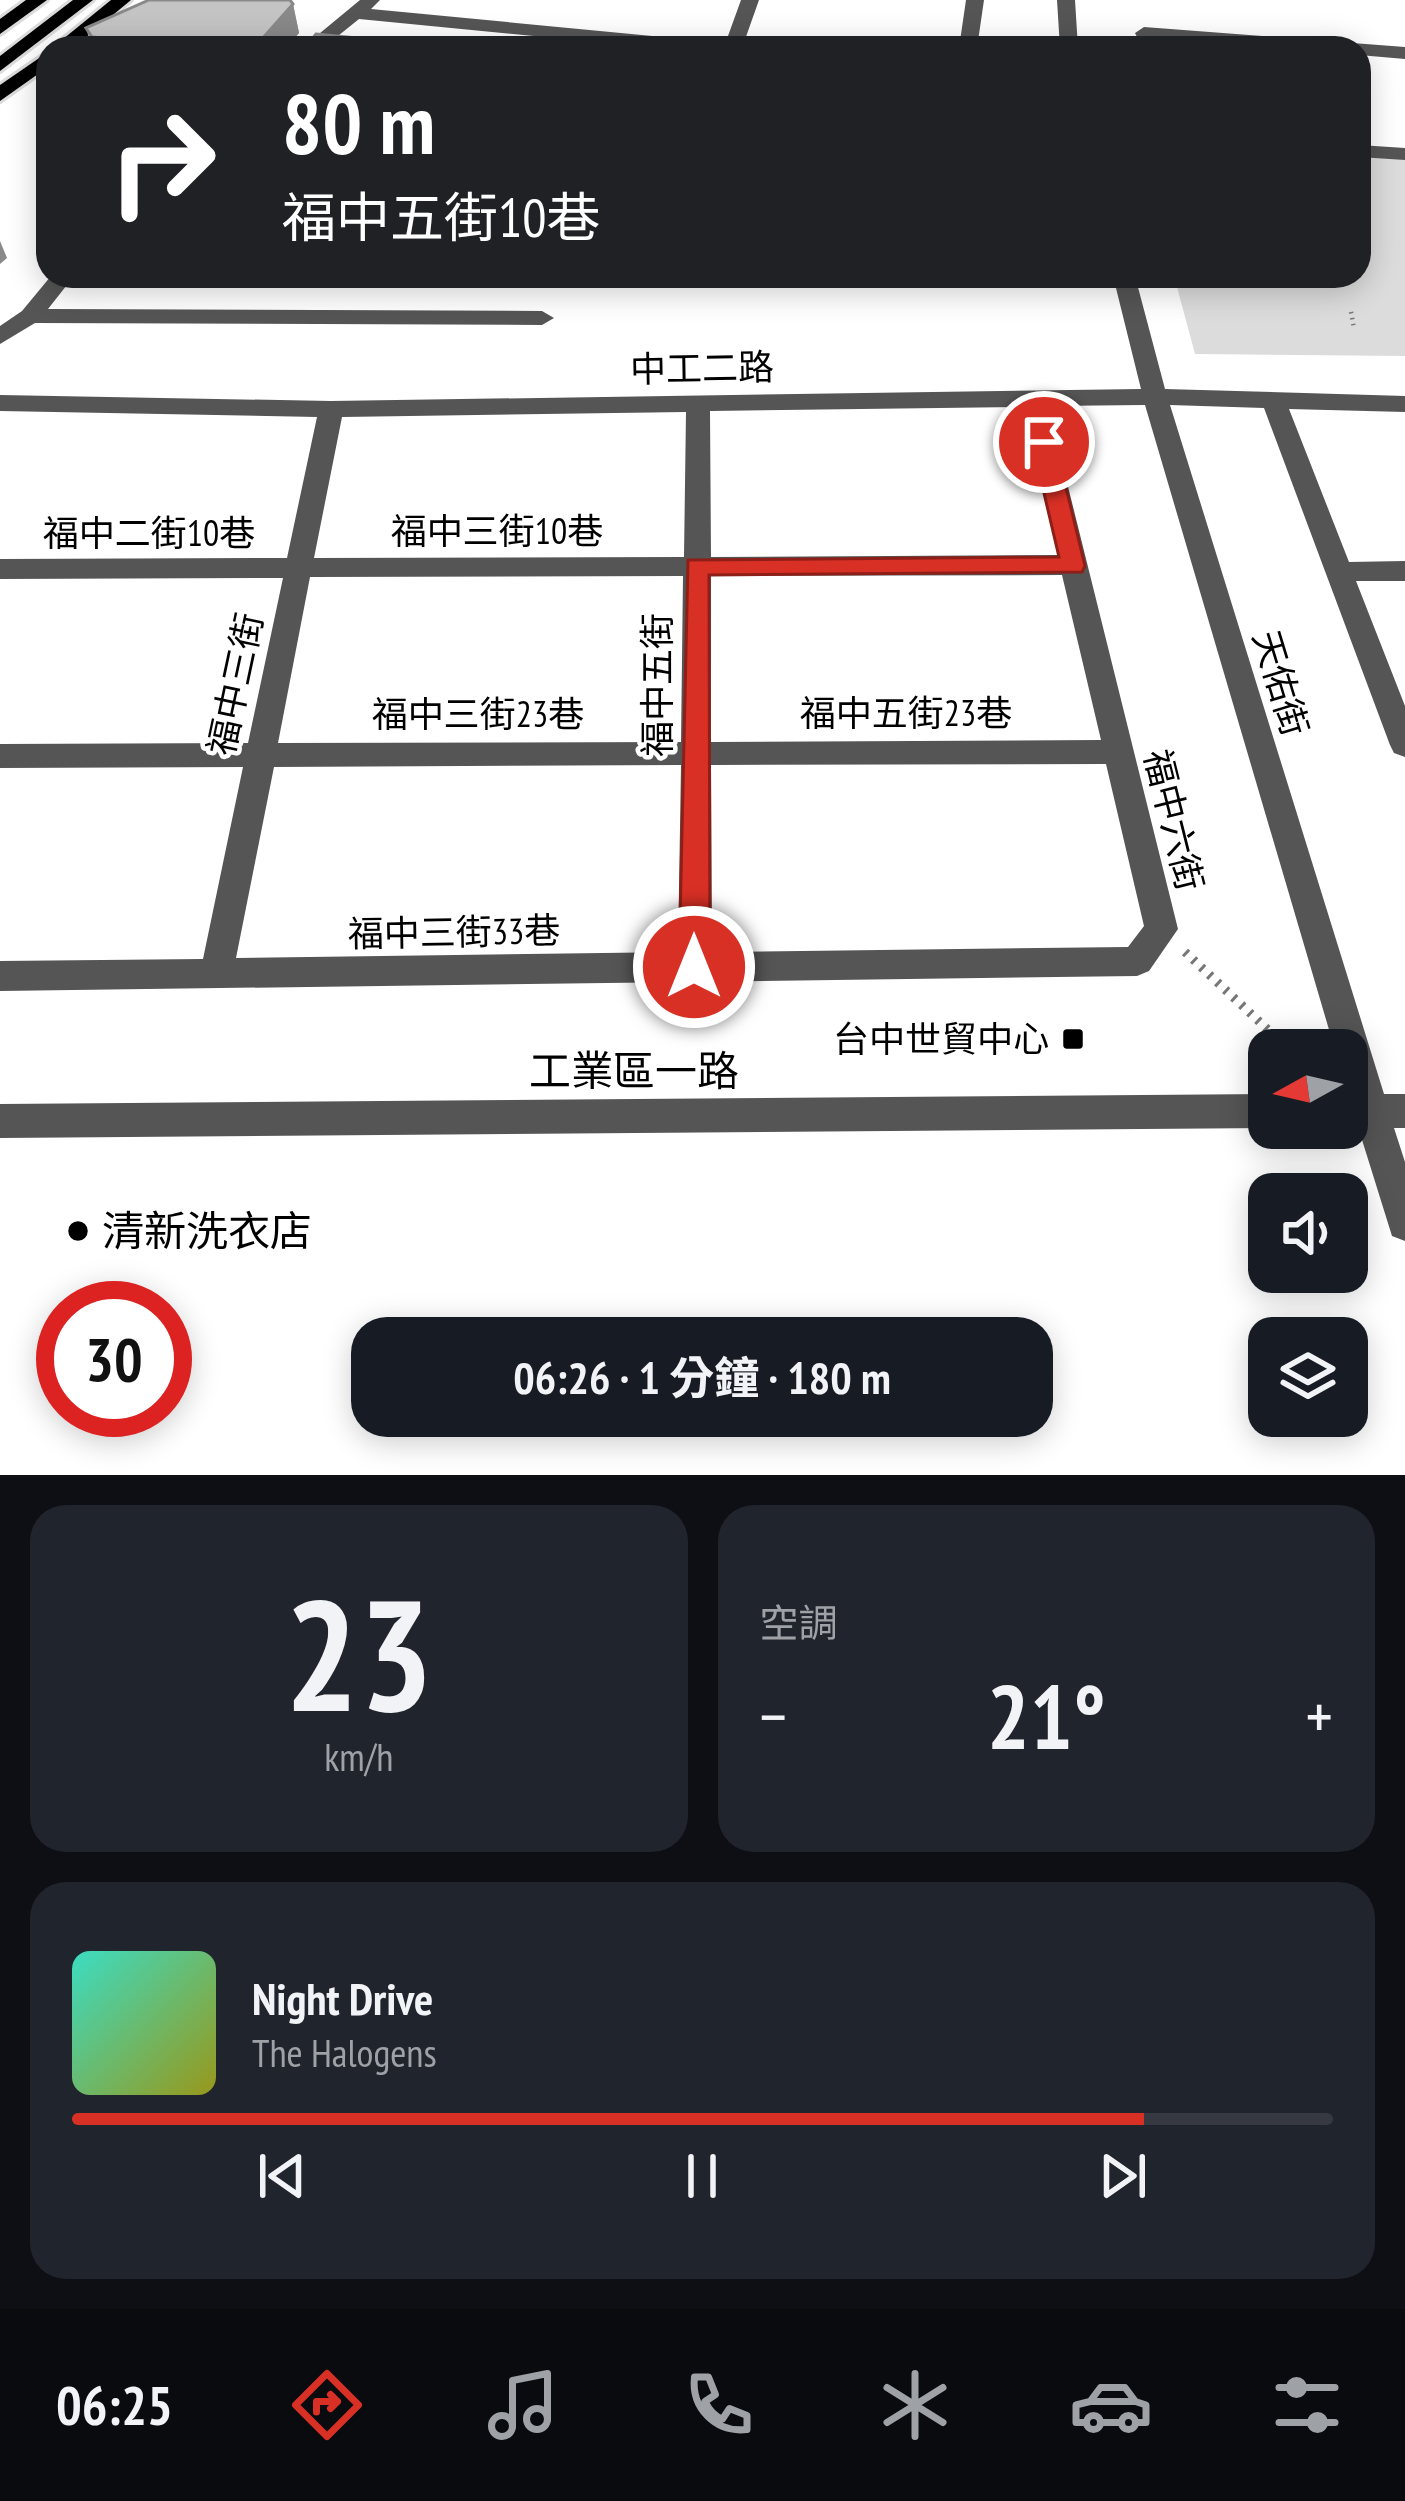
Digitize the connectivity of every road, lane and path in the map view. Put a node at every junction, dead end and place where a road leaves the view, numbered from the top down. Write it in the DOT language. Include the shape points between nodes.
graph roads {
  1 [pos="38,0"];
  2 [pos="84,0"];
  3 [pos="122,0"];
  4 [pos="750,0"];
  5 [pos="975,0"];
  6 [pos="1066,0"];
  7 [pos="364,6"];
  8 [pos="0,28"];
  9 [pos="1144,32"];
  10 [pos="37,36"];
  11 [pos="76,36"];
  12 [pos="326,36"];
  13 [pos="615,36"];
  14 [pos="737,36"];
  15 [pos="970,36"];
  16 [pos="1068,36"];
  17 [pos="1194,36"];
  18 [pos="36,37"];
  19 [pos="1371,50"];
  20 [pos="1405,52"];
  21 [pos="0,65"];
  22 [pos="36,67"];
  23 [pos="0,95"];
  24 [pos="1371,152"];
  25 [pos="1405,154"];
  26 [pos="53,288"];
  27 [pos="1127,288"];
  28 [pos="1351,312"];
  29 [pos="29,316"];
  30 [pos="542,318"];
  31 [pos="1354,328"];
  32 [pos="0,337"];
  33 [pos="1155,397"];
  34 [pos="1034,401"];
  35 [pos="0,404"];
  36 [pos="698,404"];
  37 [pos="1275,404"];
  38 [pos="1405,404"];
  39 [pos="331,409"];
  40 [pos="697,566"];
  41 [pos="1073,566"];
  42 [pos="298,568"];
  43 [pos="0,569"];
  44 [pos="1405,571"];
  45 [pos="1341,572"];
  46 [pos="1402,730"];
  47 [pos="1118,752"];
  48 [pos="695,753"];
  49 [pos="260,754"];
  50 [pos="0,756"];
  51 [pos="1161,929"];
  52 [pos="694,967"];
  53 [pos="215,975"];
  54 [pos="0,976"];
  55 [pos="1267,1029"];
  56 [pos="1334,1029"];
  57 [pos="1368,1110"];
  58 [pos="1248,1111"];
  59 [pos="1405,1111"];
  60 [pos="0,1121"];
  61 [pos="1368,1136"];
  62 [pos="1405,1223"];
  1 -- 8 [label="main road"];
  2 -- 10 [label="main road"];
  3 -- 11 [label="main road"];
  4 -- 14 [label="street"];
  5 -- 15 [label="street"];
  6 -- 16 [label="street"];
  7 -- 12 [label="street"];
  7 -- 13 [label="street"];
  9 -- 17 [label="street"];
  18 -- 21 [label="main road"];
  19 -- 20 [label="street"];
  22 -- 23 [label="main road"];
  24 -- 25 [label="street"];
  26 -- 29 [label="street"];
  27 -- 33 [label="street, 天佑街"];
  28 -- 31 [label="path"];
  29 -- 30 [label="street"];
  29 -- 32 [label="street"];
  33 -- 34 [label="street, 中工二路"];
  33 -- 37 [label="street, 中工二路"];
  33 -- 56 [label="street, 天佑街"];
  34 -- 36 [label="street, 中工二路"];
  34 -- 41 [label="street, 福中六街"];
  35 -- 39 [label="street, 中工二路"];
  36 -- 39 [label="street, 中工二路"];
  36 -- 40 [label="street, 福中五街"];
  37 -- 38 [label="street, 中工二路"];
  37 -- 45 [label="street"];
  39 -- 42 [label="street, 福中三街"];
  40 -- 41 [label="street, 福中三街10巷"];
  40 -- 42 [label="street, 福中三街10巷"];
  40 -- 48 [label="street, 福中五街"];
  41 -- 47 [label="street, 福中六街"];
  42 -- 43 [label="street, 福中二街10巷"];
  42 -- 49 [label="street, 福中三街"];
  44 -- 45 [label="street"];
  45 -- 46 [label="street"];
  47 -- 48 [label="street, 福中五街23巷"];
  47 -- 51 [label="street, 福中六街"];
  48 -- 49 [label="street, 福中三街23巷"];
  48 -- 52 [label="street, 福中五街"];
  49 -- 50 [label="street, 福中三街23巷"];
  49 -- 53 [label="street, 福中三街"];
  51 -- 52 [label="street, 福中六街" via="1137,961"];
  51 -- 55 [label="path"];
  52 -- 53 [label="street, 福中三街33巷"];
  53 -- 54 [label="street, 福中三街33巷"];
  57 -- 59 [label="street"];
  58 -- 60 [label="street, 工業區一路"];
  61 -- 62 [label="street, 天佑街"];
}
